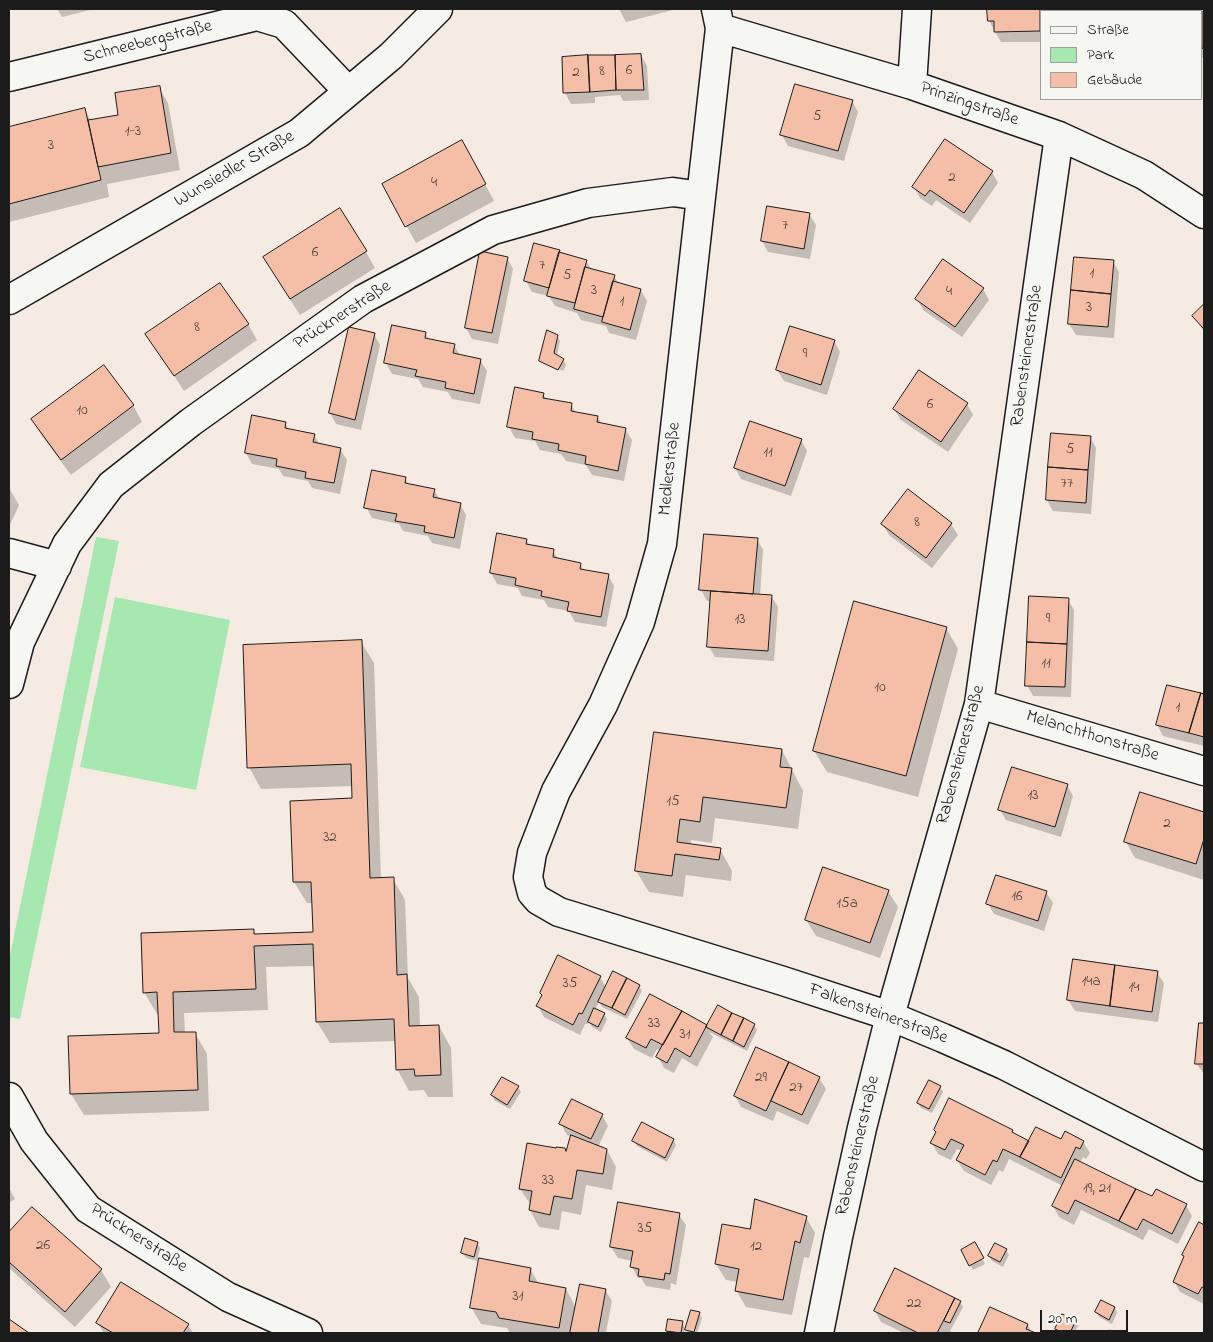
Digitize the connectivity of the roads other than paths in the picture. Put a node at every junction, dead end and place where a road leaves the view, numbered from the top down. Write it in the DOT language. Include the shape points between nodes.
graph roads {
  1 [pos="438,9"];
  2 [pos="917,9"];
  3 [pos="718,19"];
  4 [pos="9,77"];
  5 [pos="912,85"];
  6 [pos="348,91"];
  7 [pos="1059,136"];
  8 [pos="701,196"];
  9 [pos="1204,214"];
  10 [pos="9,300"];
  11 [pos="9,553"];
  12 [pos="57,566"];
  13 [pos="9,684"];
  14 [pos="979,704"];
  15 [pos="1204,771"];
  16 [pos="538,900"];
  17 [pos="890,1016"];
  18 [pos="9,1097"];
  19 [pos="1204,1167"];
  20 [pos="308,1333"];
  21 [pos="819,1333"];
  1 -- 6 [label="street, Wunsiedler Straße" via="391,56"];
  2 -- 5 [label="street"];
  3 -- 5 [label="street, Prinzingstraße"];
  3 -- 8 [label="street, Medlerstraße"];
  4 -- 6 [label="street, Schneebergstraße" via="257,16 284,24"];
  5 -- 7 [label="street, Prinzingstraße"];
  6 -- 10 [label="street, Wunsiedler Straße" via="299,133"];
  7 -- 9 [label="street, Prinzingstraße" via="1144,175"];
  7 -- 14 [label="street, Rabensteinerstraße"];
  8 -- 12 [label="street, Prücknerstraße" via="673,192 588,203 493,230 363,299 190,422 111,485 67,544"];
  8 -- 16 [label="street, Medlerstraße" via="662,544 640,622 604,705 556,791 532,853 528,877 532,893"];
  11 -- 12 [label="street"];
  12 -- 13 [label="street, Prücknerstraße" via="20,642"];
  14 -- 15 [label="street, Melanchthonstraße"];
  14 -- 17 [label="street, Rabensteinerstraße"];
  16 -- 17 [label="street, Falkensteinerstraße" via="559,912"];
  17 -- 19 [label="street, Falkensteinerstraße" via="1004,1066"];
  17 -- 21 [label="street, Rabensteinerstraße" via="858,1146"];
  18 -- 20 [label="street, Prücknerstraße" via="34,1141 88,1209 228,1297"];
}
